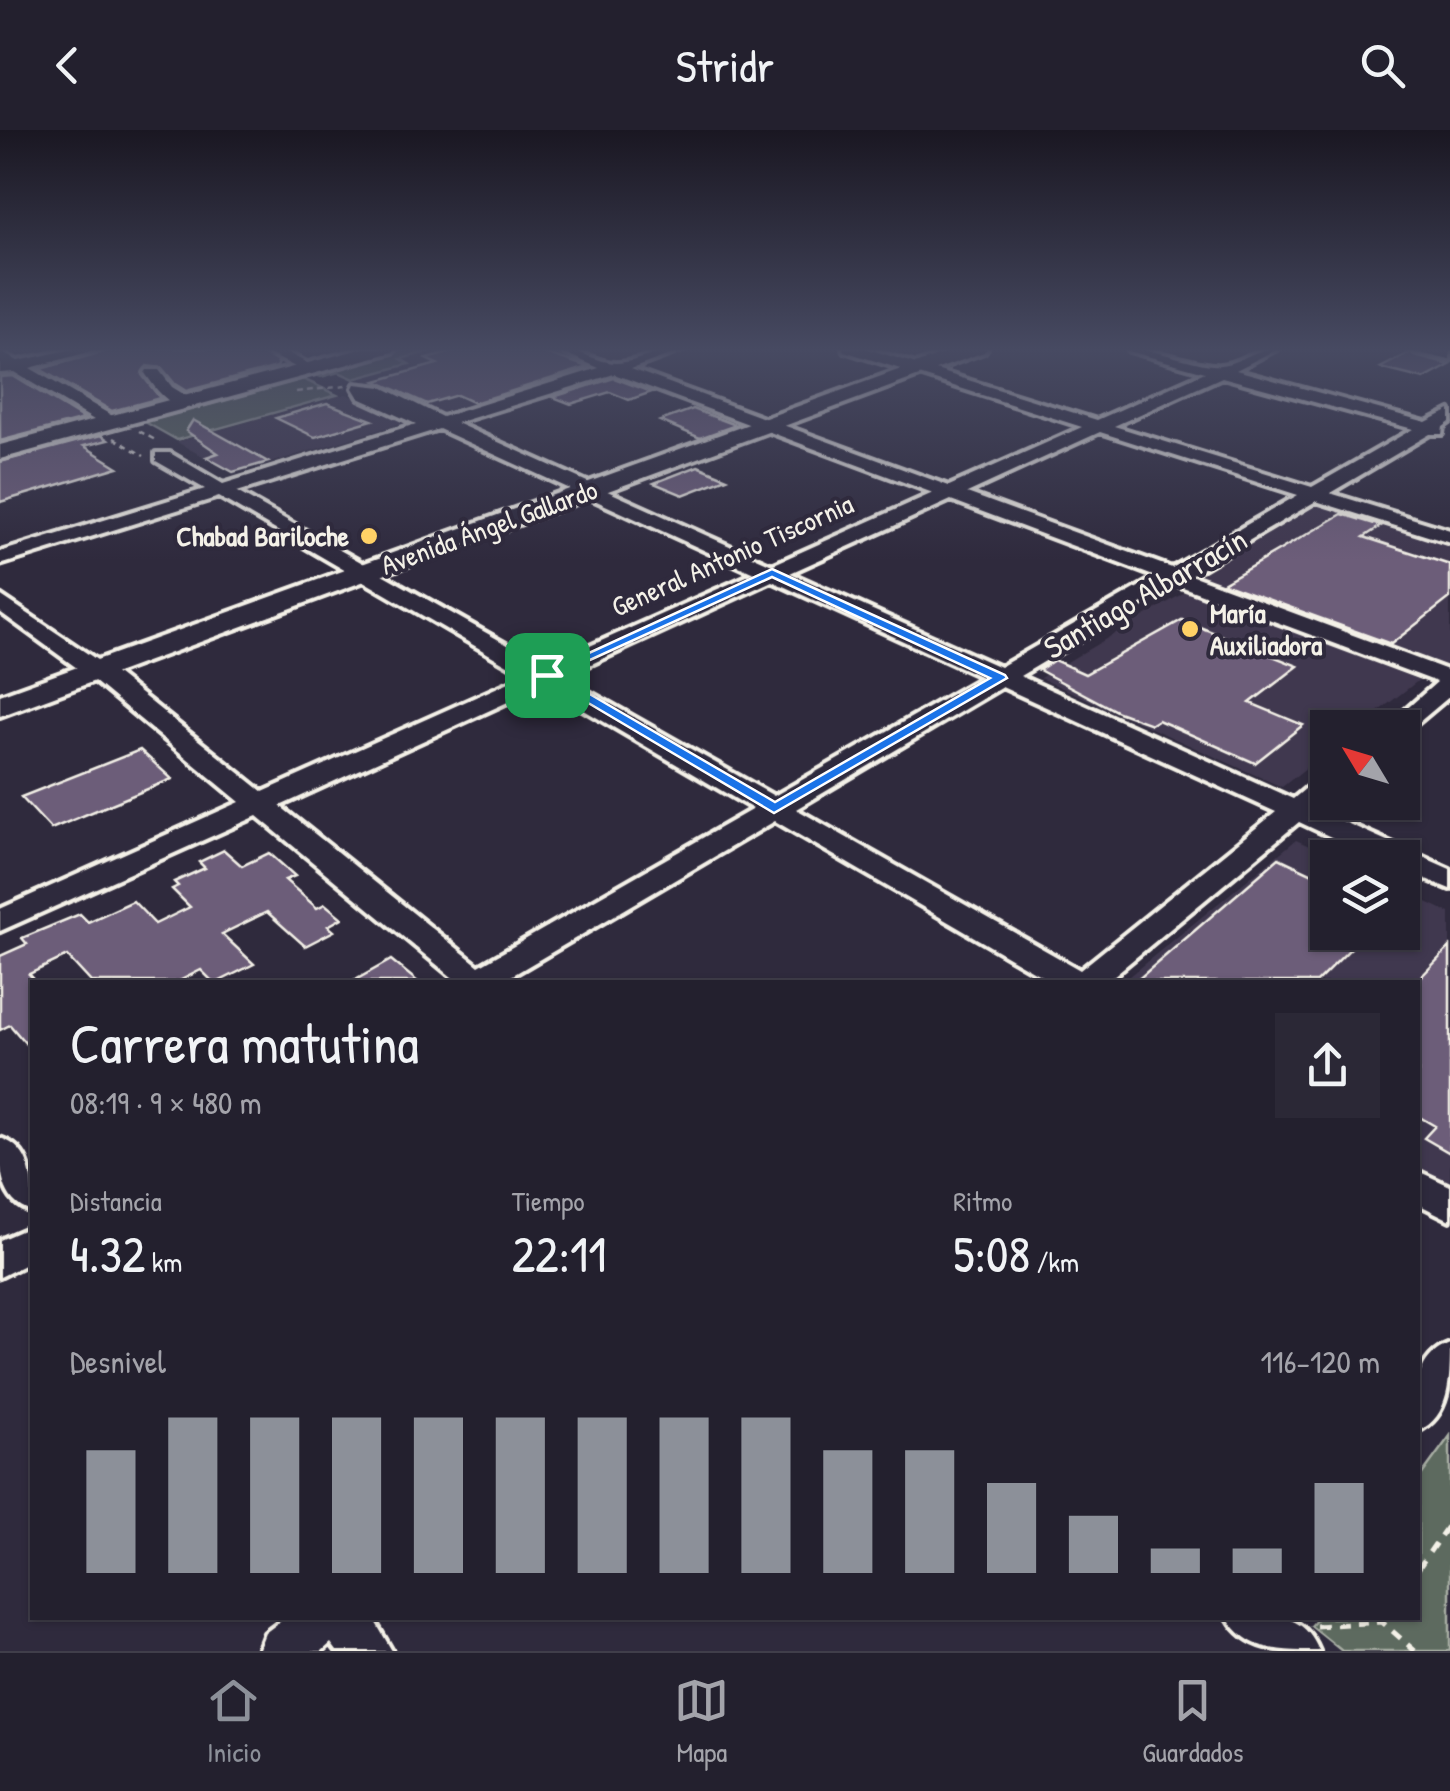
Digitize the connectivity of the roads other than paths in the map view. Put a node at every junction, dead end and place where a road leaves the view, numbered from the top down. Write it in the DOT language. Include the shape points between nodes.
graph roads {
  1 [pos="101,419"];
  2 [pos="138,419"];
  3 [pos="449,419"];
  4 [pos="754,419"];
  5 [pos="781,419"];
  6 [pos="1078,419"];
  7 [pos="1115,419"];
  8 [pos="1395,419"];
  9 [pos="1445,419"];
  10 [pos="439,422"];
  11 [pos="767,424"];
  12 [pos="1100,426"];
  13 [pos="116,427"];
  14 [pos="1428,428"];
  15 [pos="1450,434"];
  16 [pos="0,452"];
  17 [pos="159,454"];
  18 [pos="221,490"];
  19 [pos="590,490"];
  20 [pos="950,493"];
  21 [pos="1314,494"];
  22 [pos="1450,537"];
  23 [pos="0,559"];
  24 [pos="368,571"];
  25 [pos="772,572"];
  26 [pos="1175,577"];
  27 [pos="0,602"];
  28 [pos="97,671"];
  29 [pos="547,675"];
  30 [pos="1000,678"];
  31 [pos="1450,681"];
  32 [pos="0,706"];
  33 [pos="1417,710"];
  34 [pos="1310,799"];
  35 [pos="262,803"];
  36 [pos="774,809"];
  37 [pos="1296,810"];
  38 [pos="1362,840"];
  39 [pos="1420,866"];
  40 [pos="1450,880"];
  41 [pos="0,921"];
  42 [pos="476,980"];
  43 [pos="481,980"];
  44 [pos="1073,980"];
  45 [pos="1088,980"];
  46 [pos="0,1152"];
  47 [pos="1420,1187"];
  48 [pos="30,1194"];
  49 [pos="1450,1205"];
  50 [pos="30,1243"];
  51 [pos="0,1260"];
  52 [pos="1450,1363"];
  53 [pos="1420,1408"];
  54 [pos="321,1620"];
  55 [pos="344,1620"];
  56 [pos="282,1651"];
  57 [pos="367,1651"];
  1 -- 13 [label="street"];
  2 -- 13 [label="main road"];
  3 -- 10 [label="street"];
  4 -- 11 [label="street"];
  5 -- 11 [label="main road, Avenida Ángel Gallardo"];
  6 -- 12 [label="street"];
  7 -- 12 [label="street, General Antonio Tiscornia"];
  8 -- 14 [label="street"];
  9 -- 14 [label="street, Santiago Albarracín"];
  10 -- 18 [label="street"];
  10 -- 19 [label="street"];
  11 -- 19 [label="main road, Avenida Ángel Gallardo"];
  11 -- 20 [label="street"];
  12 -- 20 [label="street, General Antonio Tiscornia"];
  12 -- 21 [label="street"];
  13 -- 16 [label="main road"];
  14 -- 15 [label="street"];
  14 -- 21 [label="street, Santiago Albarracín"];
  17 -- 18 [label="street"];
  18 -- 23 [label="street"];
  18 -- 24 [label="street"];
  19 -- 24 [label="main road, Avenida Ángel Gallardo"];
  19 -- 25 [label="street"];
  20 -- 25 [label="street, General Antonio Tiscornia"];
  20 -- 26 [label="street"];
  21 -- 22 [label="street"];
  21 -- 26 [label="street, Santiago Albarracín"];
  24 -- 28 [label="main road, Avenida Ángel Gallardo"];
  24 -- 29 [label="street"];
  25 -- 29 [label="street, General Antonio Tiscornia"];
  25 -- 30 [label="street"];
  26 -- 30 [label="street, Santiago Albarracín"];
  26 -- 31 [label="street"];
  27 -- 28 [label="street"];
  28 -- 32 [label="main road, Avenida Ángel Gallardo"];
  28 -- 35 [label="street"];
  29 -- 35 [label="street, General Antonio Tiscornia"];
  29 -- 36 [label="street"];
  30 -- 36 [label="street, Santiago Albarracín"];
  30 -- 37 [label="street"];
  31 -- 33 [label="street"];
  34 -- 37 [label="street"];
  35 -- 41 [label="street, General Antonio Tiscornia"];
  35 -- 42 [label="street"];
  36 -- 43 [label="street, Santiago Albarracín"];
  36 -- 44 [label="street"];
  37 -- 38 [label="street"];
  37 -- 45 [label="street"];
  39 -- 40 [label="street"];
  46 -- 48 [label="street"];
  47 -- 49 [label="street"];
  50 -- 51 [label="street"];
  52 -- 53 [label="street"];
  54 -- 56 [label="street"];
  55 -- 57 [label="street"];
}
